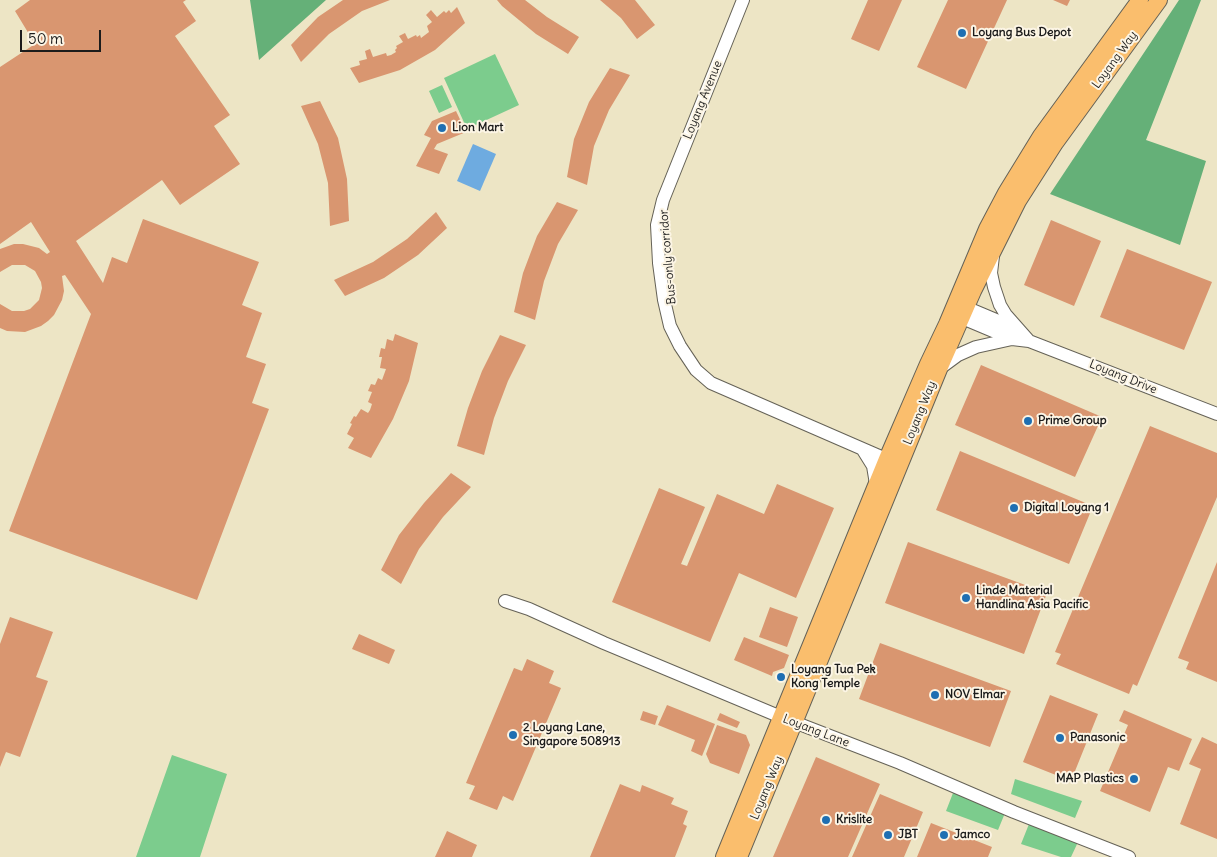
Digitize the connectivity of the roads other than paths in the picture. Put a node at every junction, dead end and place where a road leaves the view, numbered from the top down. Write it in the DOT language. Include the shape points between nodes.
graph roads {
  1 [pos="743,0"];
  2 [pos="1140,0"];
  3 [pos="1158,0"];
  4 [pos="663,200"];
  5 [pos="993,251"];
  6 [pos="958,310"];
  7 [pos="1015,334"];
  8 [pos="939,369"];
  9 [pos="1217,414"];
  10 [pos="861,448"];
  11 [pos="893,462"];
  12 [pos="876,484"];
  13 [pos="505,601"];
  14 [pos="788,719"];
  15 [pos="724,857"];
  16 [pos="739,857"];
  17 [pos="1129,857"];
  1 -- 4 [label="street, Loyang Avenue"];
  2 -- 6 [label="main road, Loyang Way" via="1026,160 987,229"];
  3 -- 5 [label="main road, Loyang Way" via="1055,144 1018,202"];
  4 -- 10 [label="street, Bus-only corridor" via="666,262 676,325 685,344 702,366 718,377 729,391"];
  5 -- 6 [label="main road, Loyang Way"];
  5 -- 7 [label="street, Loyang Drive" via="991,273 996,295"];
  6 -- 7 [label="street, Loyang Drive"];
  6 -- 8 [label="main road, Loyang Way"];
  6 -- 11 [label="main road, Loyang Way"];
  7 -- 8 [label="street" via="958,355"];
  7 -- 9 [label="street, Loyang Drive"];
  8 -- 11 [label="main road, Loyang Way"];
  10 -- 11 [label="street, Bus-only corridor"];
  10 -- 12 [label="street" via="873,466"];
  11 -- 12 [label="main road, Loyang Way"];
  11 -- 14 [label="main road, Loyang Way"];
  12 -- 14 [label="main road, Loyang Way"];
  13 -- 14 [label="street, Loyang Lane"];
  14 -- 15 [label="main road, Loyang Way"];
  14 -- 16 [label="main road, Loyang Way"];
  14 -- 17 [label="street, Loyang Lane"];
}
